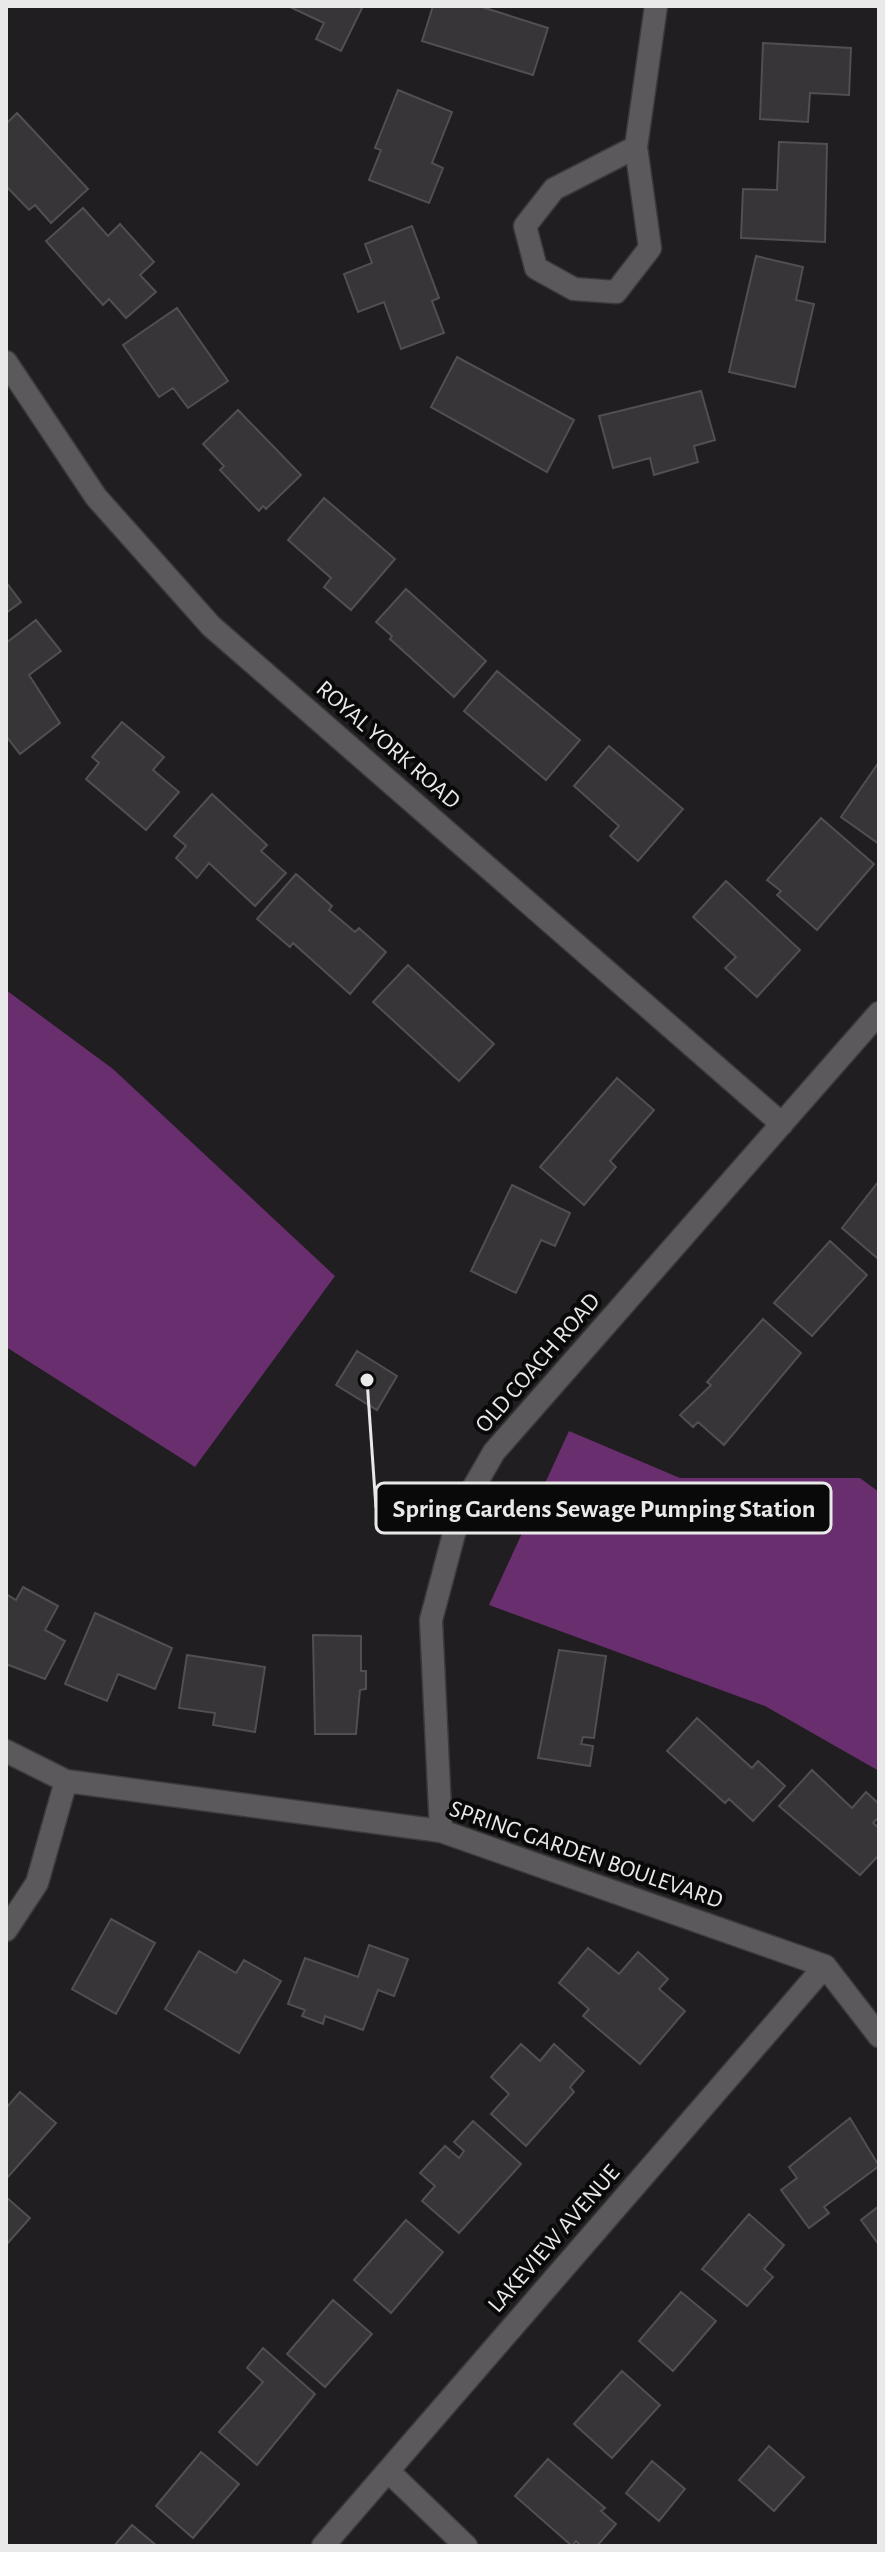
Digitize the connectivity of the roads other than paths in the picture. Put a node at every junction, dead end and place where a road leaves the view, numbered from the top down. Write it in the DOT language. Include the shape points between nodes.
graph roads {
  1 [pos="656,6"];
  2 [pos="636,147"];
  3 [pos="6,362"];
  4 [pos="879,1013"];
  5 [pos="782,1124"];
  6 [pos="6,1751"];
  7 [pos="66,1781"];
  8 [pos="441,1831"];
  9 [pos="6,1930"];
  10 [pos="825,1966"];
  11 [pos="879,2036"];
  12 [pos="388,2471"];
  13 [pos="323,2546"];
  14 [pos="466,2546"];
  1 -- 2 [label="street"];
  2 -- 2 [label="street" via="650,248 616,292 574,289 536,268 525,226 554,189"];
  3 -- 5 [label="street, ROYAL YORK ROAD" via="96,497 211,626"];
  4 -- 5 [label="street, OLD COACH ROAD"];
  5 -- 8 [label="street, OLD COACH ROAD" via="494,1452 460,1511 431,1620"];
  6 -- 7 [label="street, SPRING GARDEN BOULEVARD"];
  7 -- 8 [label="street, SPRING GARDEN BOULEVARD"];
  7 -- 9 [label="street" via="37,1883"];
  8 -- 10 [label="street, SPRING GARDEN BOULEVARD"];
  10 -- 11 [label="street"];
  10 -- 12 [label="street, LAKEVIEW AVENUE"];
  12 -- 13 [label="street, LAKEVIEW AVENUE"];
  12 -- 14 [label="street"];
}
